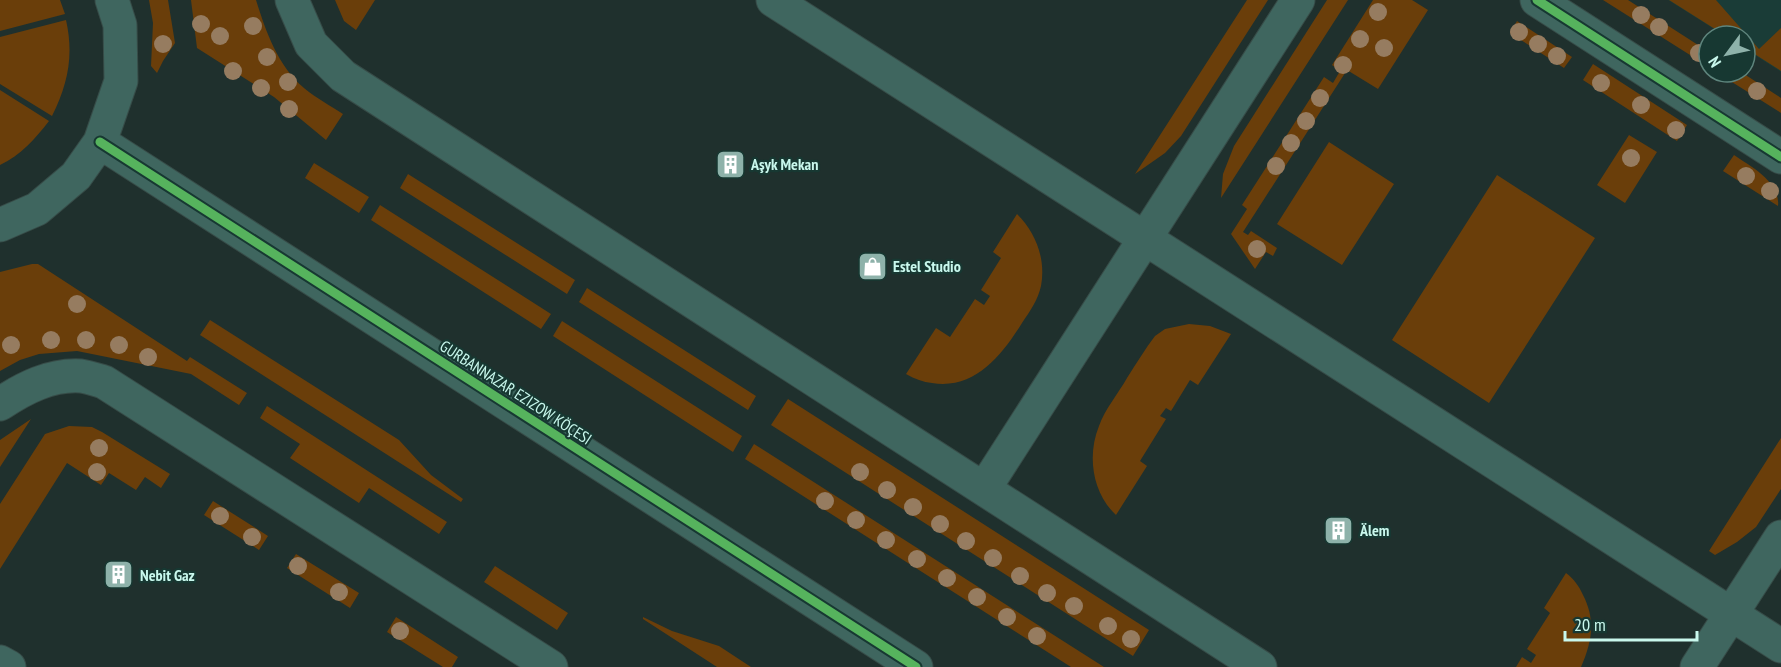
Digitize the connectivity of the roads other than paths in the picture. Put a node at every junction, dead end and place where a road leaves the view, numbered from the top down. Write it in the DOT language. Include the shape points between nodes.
graph roads {
  1 [pos="112,0"];
  2 [pos="292,0"];
  3 [pos="773,0"];
  4 [pos="1298,0"];
  5 [pos="1537,0"];
  6 [pos="100,142"];
  7 [pos="1781,157"];
  8 [pos="0,225"];
  9 [pos="1144,238"];
  10 [pos="0,404"];
  11 [pos="984,489"];
  12 [pos="1781,537"];
  13 [pos="1731,614"];
  14 [pos="1781,646"];
  15 [pos="0,662"];
  16 [pos="9,667"];
  17 [pos="551,667"];
  18 [pos="916,667"];
  19 [pos="1260,667"];
  20 [pos="1697,667"];
  1 -- 6 [label="street" via="120,25 121,81"];
  2 -- 11 [label="street" via="311,44 343,76"];
  3 -- 9 [label="street"];
  4 -- 9 [label="street"];
  5 -- 7 [label="street"];
  6 -- 8 [label="street" via="76,176 37,209"];
  6 -- 18 [label="street, GURBANNAZAR EZIZOW KÖÇESI"];
  9 -- 11 [label="street"];
  9 -- 13 [label="street"];
  10 -- 17 [label="street" via="52,379 80,376 104,382"];
  11 -- 19 [label="street"];
  12 -- 13 [label="street"];
  13 -- 14 [label="street"];
  13 -- 20 [label="street"];
  15 -- 16 [label="street"];
}
